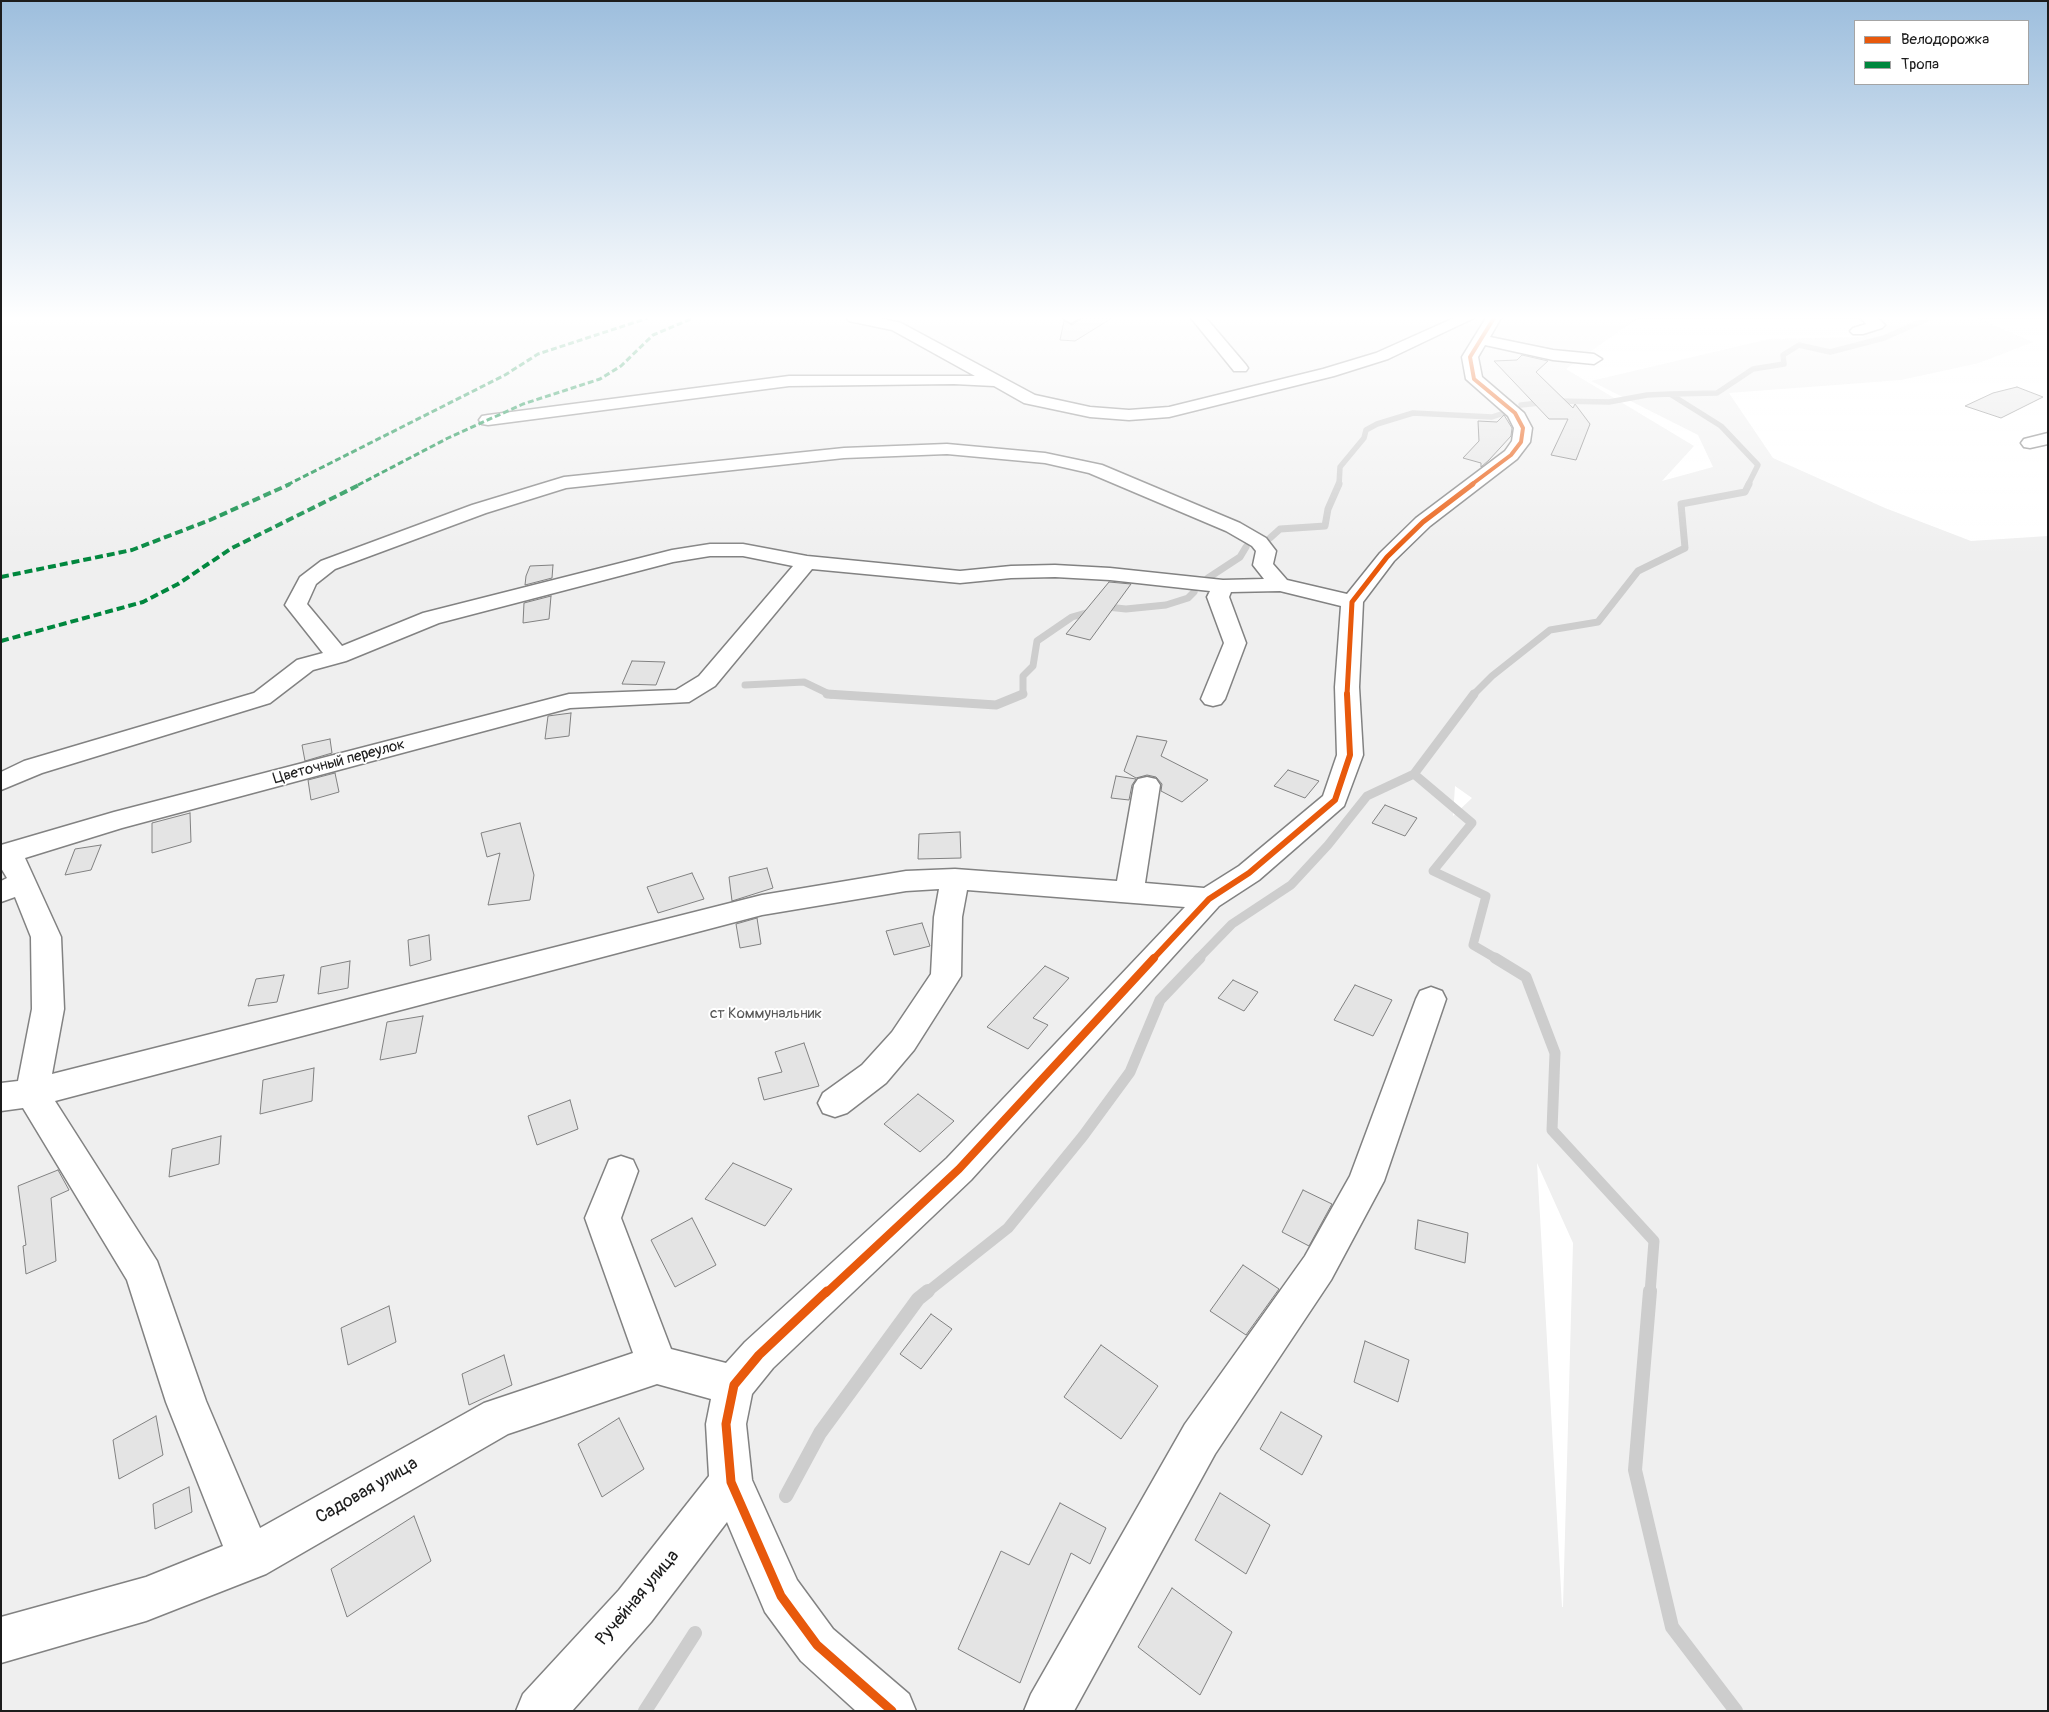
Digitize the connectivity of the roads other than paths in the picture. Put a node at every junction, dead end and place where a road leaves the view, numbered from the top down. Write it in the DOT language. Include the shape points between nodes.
graph roads {
  1 [pos="659,398"];
  2 [pos="1028,398"];
  3 [pos="1227,398"];
  4 [pos="1497,398"];
  5 [pos="488,420"];
  6 [pos="2048,438"];
  7 [pos="2030,443"];
  8 [pos="807,562"];
  9 [pos="1280,585"];
  10 [pos="1223,586"];
  11 [pos="1352,602"];
  12 [pos="338,656"];
  13 [pos="1213,699"];
  14 [pos="1,782"];
  15 [pos="1147,784"];
  16 [pos="2,854"];
  17 [pos="955,879"];
  18 [pos="12,888"];
  19 [pos="1130,893"];
  20 [pos="1210,899"];
  21 [pos="1431,998"];
  22 [pos="17,1095"];
  23 [pos="835,1103"];
  24 [pos="621,1172"];
  25 [pos="658,1365"];
  26 [pos="734,1385"];
  27 [pos="731,1482"];
  28 [pos="250,1558"];
  29 [pos="1,1640"];
  30 [pos="540,1711"];
  31 [pos="892,1711"];
  32 [pos="1048,1711"];
  1 -- 5 [label="street"];
  2 -- 3 [label="street" via="1057,407 1129,415 1169,412"];
  4 -- 11 [label="street" via="1516,413 1523,428 1522,442 1511,455 1423,522 1387,557"];
  6 -- 7 [label="street"];
  8 -- 10 [label="street" via="960,577 1055,571"];
  8 -- 12 [label="street" via="743,550 710,550 672,556 431,618"];
  8 -- 16 [label="street, Цветочный переулок" via="707,681 681,697 569,701"];
  9 -- 10 [label="street"];
  9 -- 11 [label="street"];
  9 -- 12 [label="street" via="1263,565 1266,551 1259,542 1233,527 1095,468 1045,458 947,449 844,453 564,483 478,509 328,566 307,581 296,605"];
  10 -- 13 [label="street" via="1218,597 1235,643"];
  11 -- 20 [label="street" via="1347,687 1350,755 1335,800 1249,873"];
  12 -- 14 [label="street" via="305,665 262,698 33,768"];
  15 -- 19 [label="street"];
  16 -- 18 [label="street" via="14,863"];
  17 -- 19 [label="street"];
  17 -- 22 [label="street" via="906,881 762,905"];
  17 -- 23 [label="street" via="948,918 946,976 903,1041 874,1074"];
  18 -- 22 [label="street" via="46,937 48,1009"];
  19 -- 20 [label="street"];
  20 -- 26 [label="street" via="959,1169 759,1355"];
  21 -- 32 [label="street" via="1366,1181 1318,1268 1200,1439"];
  22 -- 28 [label="street" via="144,1273 186,1402"];
  24 -- 25 [label="street" via="603,1218"];
  25 -- 26 [label="street"];
  25 -- 28 [label="street, Садовая улица" via="498,1417"];
  26 -- 27 [label="street" via="726,1424"];
  27 -- 30 [label="street, Ручейная улица" via="635,1606"];
  27 -- 31 [label="street" via="781,1596 817,1645"];
  28 -- 29 [label="street, Садовая улица" via="146,1598"];
}
